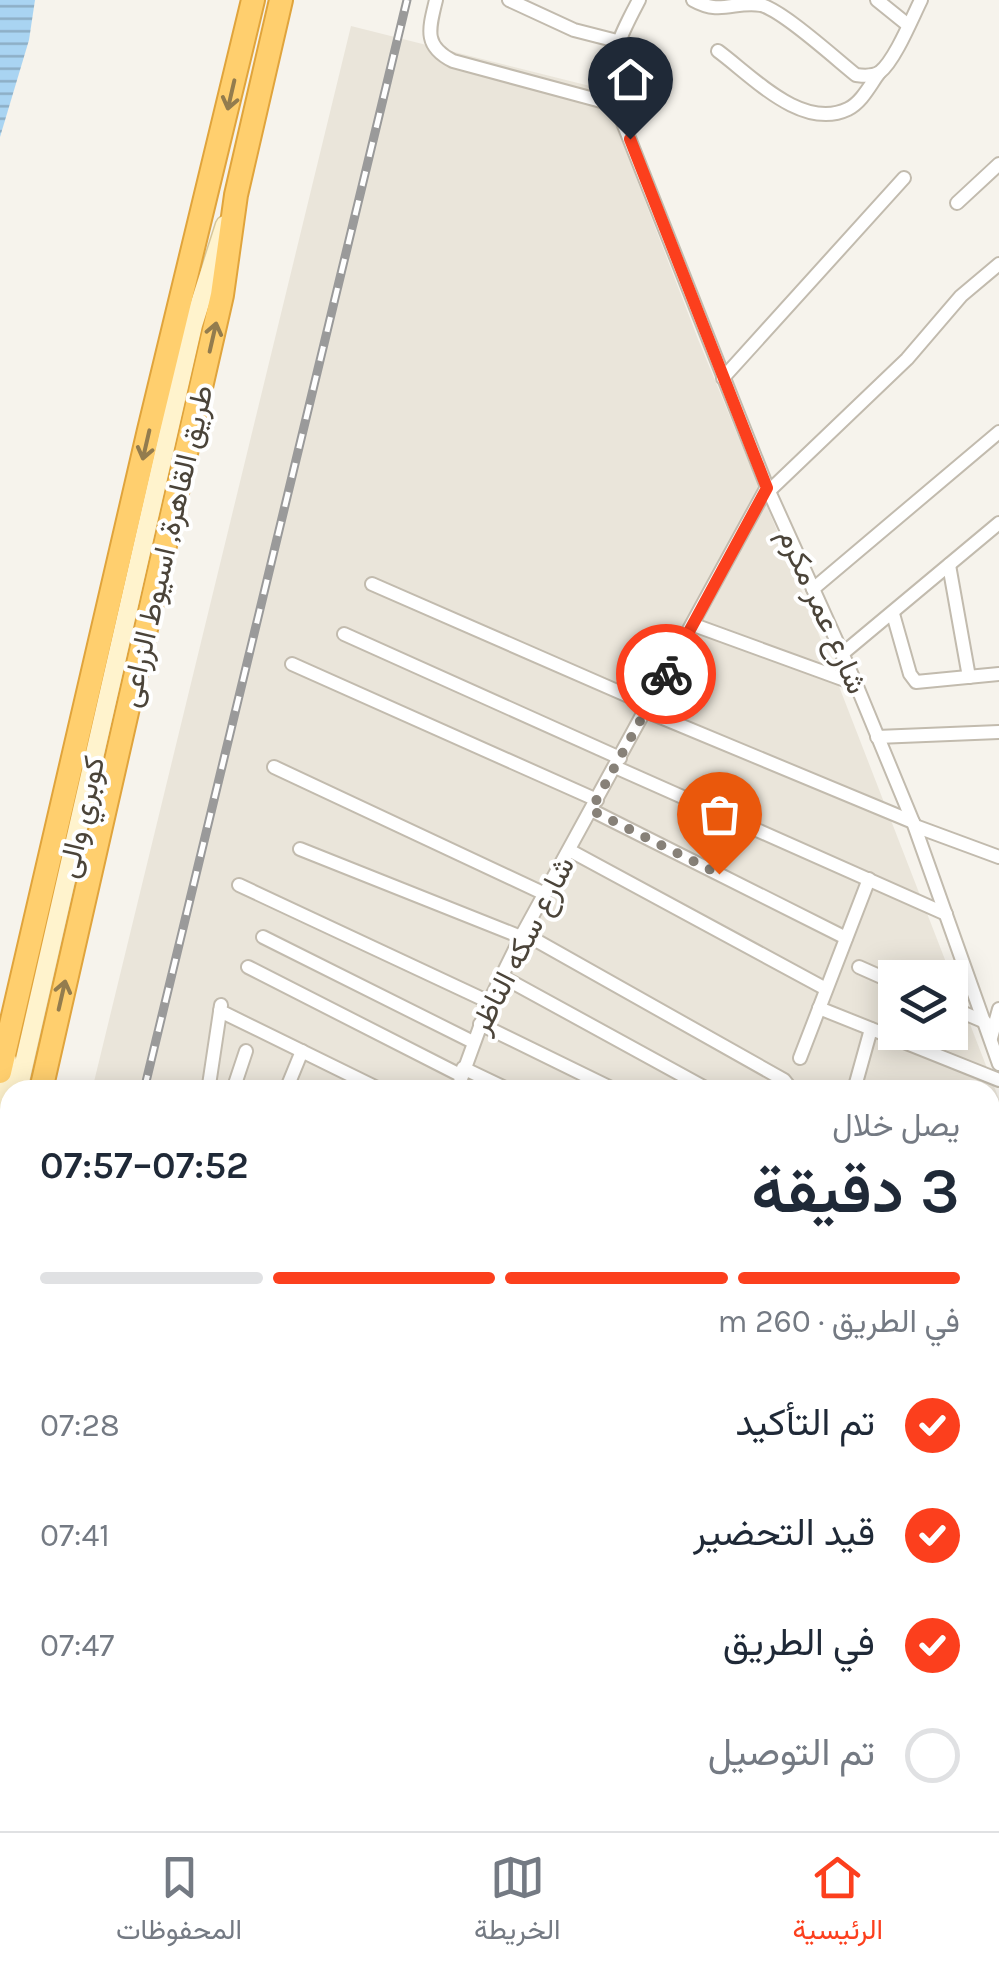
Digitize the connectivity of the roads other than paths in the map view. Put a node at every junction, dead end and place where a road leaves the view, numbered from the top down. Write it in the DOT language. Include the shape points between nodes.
graph roads {
  1 [pos="253,0"];
  2 [pos="281,0"];
  3 [pos="436,0"];
  4 [pos="509,0"];
  5 [pos="639,0"];
  6 [pos="693,0"];
  7 [pos="878,0"];
  8 [pos="921,0"];
  9 [pos="908,24"];
  10 [pos="618,41"];
  11 [pos="718,52"];
  12 [pos="880,72"];
  13 [pos="616,105"];
  14 [pos="999,164"];
  15 [pos="904,178"];
  16 [pos="236,196"];
  17 [pos="958,203"];
  18 [pos="999,264"];
  19 [pos="723,378"];
  20 [pos="999,432"];
  21 [pos="768,489"];
  22 [pos="999,523"];
  23 [pos="949,565"];
  24 [pos="372,584"];
  25 [pos="813,589"];
  26 [pos="893,614"];
  27 [pos="694,624"];
  28 [pos="344,634"];
  29 [pos="842,654"];
  30 [pos="292,664"];
  31 [pos="999,674"];
  32 [pos="969,676"];
  33 [pos="856,684"];
  34 [pos="647,708"];
  35 [pos="999,732"];
  36 [pos="877,736"];
  37 [pos="618,762"];
  38 [pos="274,767"];
  39 [pos="594,805"];
  40 [pos="914,824"];
  41 [pos="300,850"];
  42 [pos="569,850"];
  43 [pos="999,857"];
  44 [pos="869,880"];
  45 [pos="238,885"];
  46 [pos="545,894"];
  47 [pos="946,914"];
  48 [pos="522,936"];
  49 [pos="263,937"];
  50 [pos="846,938"];
  51 [pos="25,966"];
  52 [pos="248,967"];
  53 [pos="859,967"];
  54 [pos="878,975"];
  55 [pos="501,976"];
  56 [pos="826,990"];
  57 [pos="490,1002"];
  58 [pos="819,1008"];
  59 [pos="999,1010"];
  60 [pos="968,1015"];
  61 [pos="985,1022"];
  62 [pos="480,1024"];
  63 [pos="871,1029"];
  64 [pos="991,1040"];
  65 [pos="474,1042"];
  66 [pos="246,1051"];
  67 [pos="302,1051"];
  68 [pos="800,1058"];
  69 [pos="999,1064"];
  70 [pos="0,1072"];
  71 [pos="462,1072"];
  72 [pos="348,1074"];
  73 [pos="4,1080"];
  74 [pos="20,1080"];
  75 [pos="43,1080"];
  76 [pos="211,1080"];
  77 [pos="236,1080"];
  78 [pos="290,1080"];
  79 [pos="345,1080"];
  80 [pos="360,1080"];
  81 [pos="459,1080"];
  82 [pos="483,1080"];
  83 [pos="595,1080"];
  84 [pos="691,1080"];
  85 [pos="779,1080"];
  86 [pos="860,1080"];
  87 [pos="999,1080"];
  1 -- 51 [label="highway, طريق القاهرة, اسيوط الزراعى, one-way"];
  2 -- 16 [label="highway, طريق القاهرة, اسيوط الزراعى"];
  3 -- 13 [label="street" via="430,39 438,53"];
  4 -- 10 [label="street" via="574,30"];
  5 -- 10 [label="street"];
  6 -- 12 [label="street" via="714,8 759,4 856,75"];
  7 -- 9 [label="street"];
  8 -- 9 [label="street"];
  9 -- 12 [label="street"];
  10 -- 13 [label="street, شارع عمر مكرم" via="610,73"];
  11 -- 12 [label="street" via="785,102 822,114 849,109"];
  13 -- 19 [label="street, شارع عمر مكرم"];
  14 -- 17 [label="street"];
  15 -- 19 [label="street"];
  16 -- 74 [label="main road, كوبري والى" via="193,326"];
  75 -- 16 [label="highway, طريق القاهرة, اسيوط الزراعى, one-way" via="222,295"];
  18 -- 21 [label="street, شارع سكه الناظر"];
  19 -- 21 [label="street, شارع عمر مكرم"];
  20 -- 25 [label="street"];
  21 -- 25 [label="street, شارع عمر مكرم"];
  21 -- 27 [label="street, شارع سكه الناظر"];
  22 -- 23 [label="street"];
  23 -- 26 [label="street"];
  23 -- 32 [label="street"];
  24 -- 34 [label="street"];
  25 -- 29 [label="street, شارع عمر مكرم"];
  26 -- 29 [label="street"];
  26 -- 32 [label="street" via="912,678"];
  27 -- 33 [label="street"];
  27 -- 34 [label="street, شارع سكه الناظر"];
  28 -- 37 [label="street"];
  29 -- 33 [label="street, شارع عمر مكرم"];
  30 -- 39 [label="street"];
  31 -- 32 [label="street"];
  33 -- 36 [label="street, شارع عمر مكرم"];
  34 -- 37 [label="street, شارع سكه الناظر"];
  34 -- 40 [label="street"];
  35 -- 36 [label="street"];
  36 -- 40 [label="street, شارع عمر مكرم"];
  37 -- 39 [label="street, شارع سكه الناظر"];
  37 -- 44 [label="street"];
  38 -- 46 [label="street"];
  39 -- 42 [label="street, شارع سكه الناظر"];
  39 -- 50 [label="street"];
  40 -- 43 [label="street"];
  40 -- 47 [label="street, شارع عمر مكرم"];
  41 -- 48 [label="street"];
  42 -- 46 [label="street, شارع سكه الناظر"];
  42 -- 56 [label="street"];
  44 -- 47 [label="street"];
  44 -- 50 [label="street"];
  45 -- 57 [label="street"];
  46 -- 48 [label="street, شارع سكه الناظر"];
  47 -- 61 [label="street, شارع عمر مكرم"];
  48 -- 55 [label="street, شارع سكه الناظر"];
  48 -- 85 [label="street"];
  49 -- 65 [label="street"];
  50 -- 56 [label="street"];
  51 -- 70 [label="highway, طريق القاهرة, اسيوط الزراعى"];
  51 -- 73 [label="main road"];
  52 -- 71 [label="street"];
  53 -- 54 [label="street"];
  55 -- 57 [label="street, شارع سكه الناظر"];
  55 -- 84 [label="street"];
  56 -- 58 [label="street"];
  57 -- 62 [label="street, شارع سكه الناظر"];
  58 -- 63 [label="street"];
  58 -- 68 [label="street"];
  59 -- 64 [label="street"];
  60 -- 61 [label="street"];
  61 -- 64 [label="street, شارع عمر مكرم"];
  62 -- 65 [label="street, شارع سكه الناظر"];
  62 -- 83 [label="street"];
  63 -- 86 [label="street"];
  63 -- 87 [label="street"];
  64 -- 69 [label="street, شارع عمر مكرم"];
  65 -- 71 [label="street, شارع سكه الناظر"];
  66 -- 77 [label="street"];
  67 -- 72 [label="street"];
  67 -- 76 [label="street" via="221,1008"];
  67 -- 78 [label="street"];
  71 -- 81 [label="street, شارع سكه الناظر"];
  71 -- 82 [label="street"];
  72 -- 79 [label="street"];
  72 -- 80 [label="street"];
}
